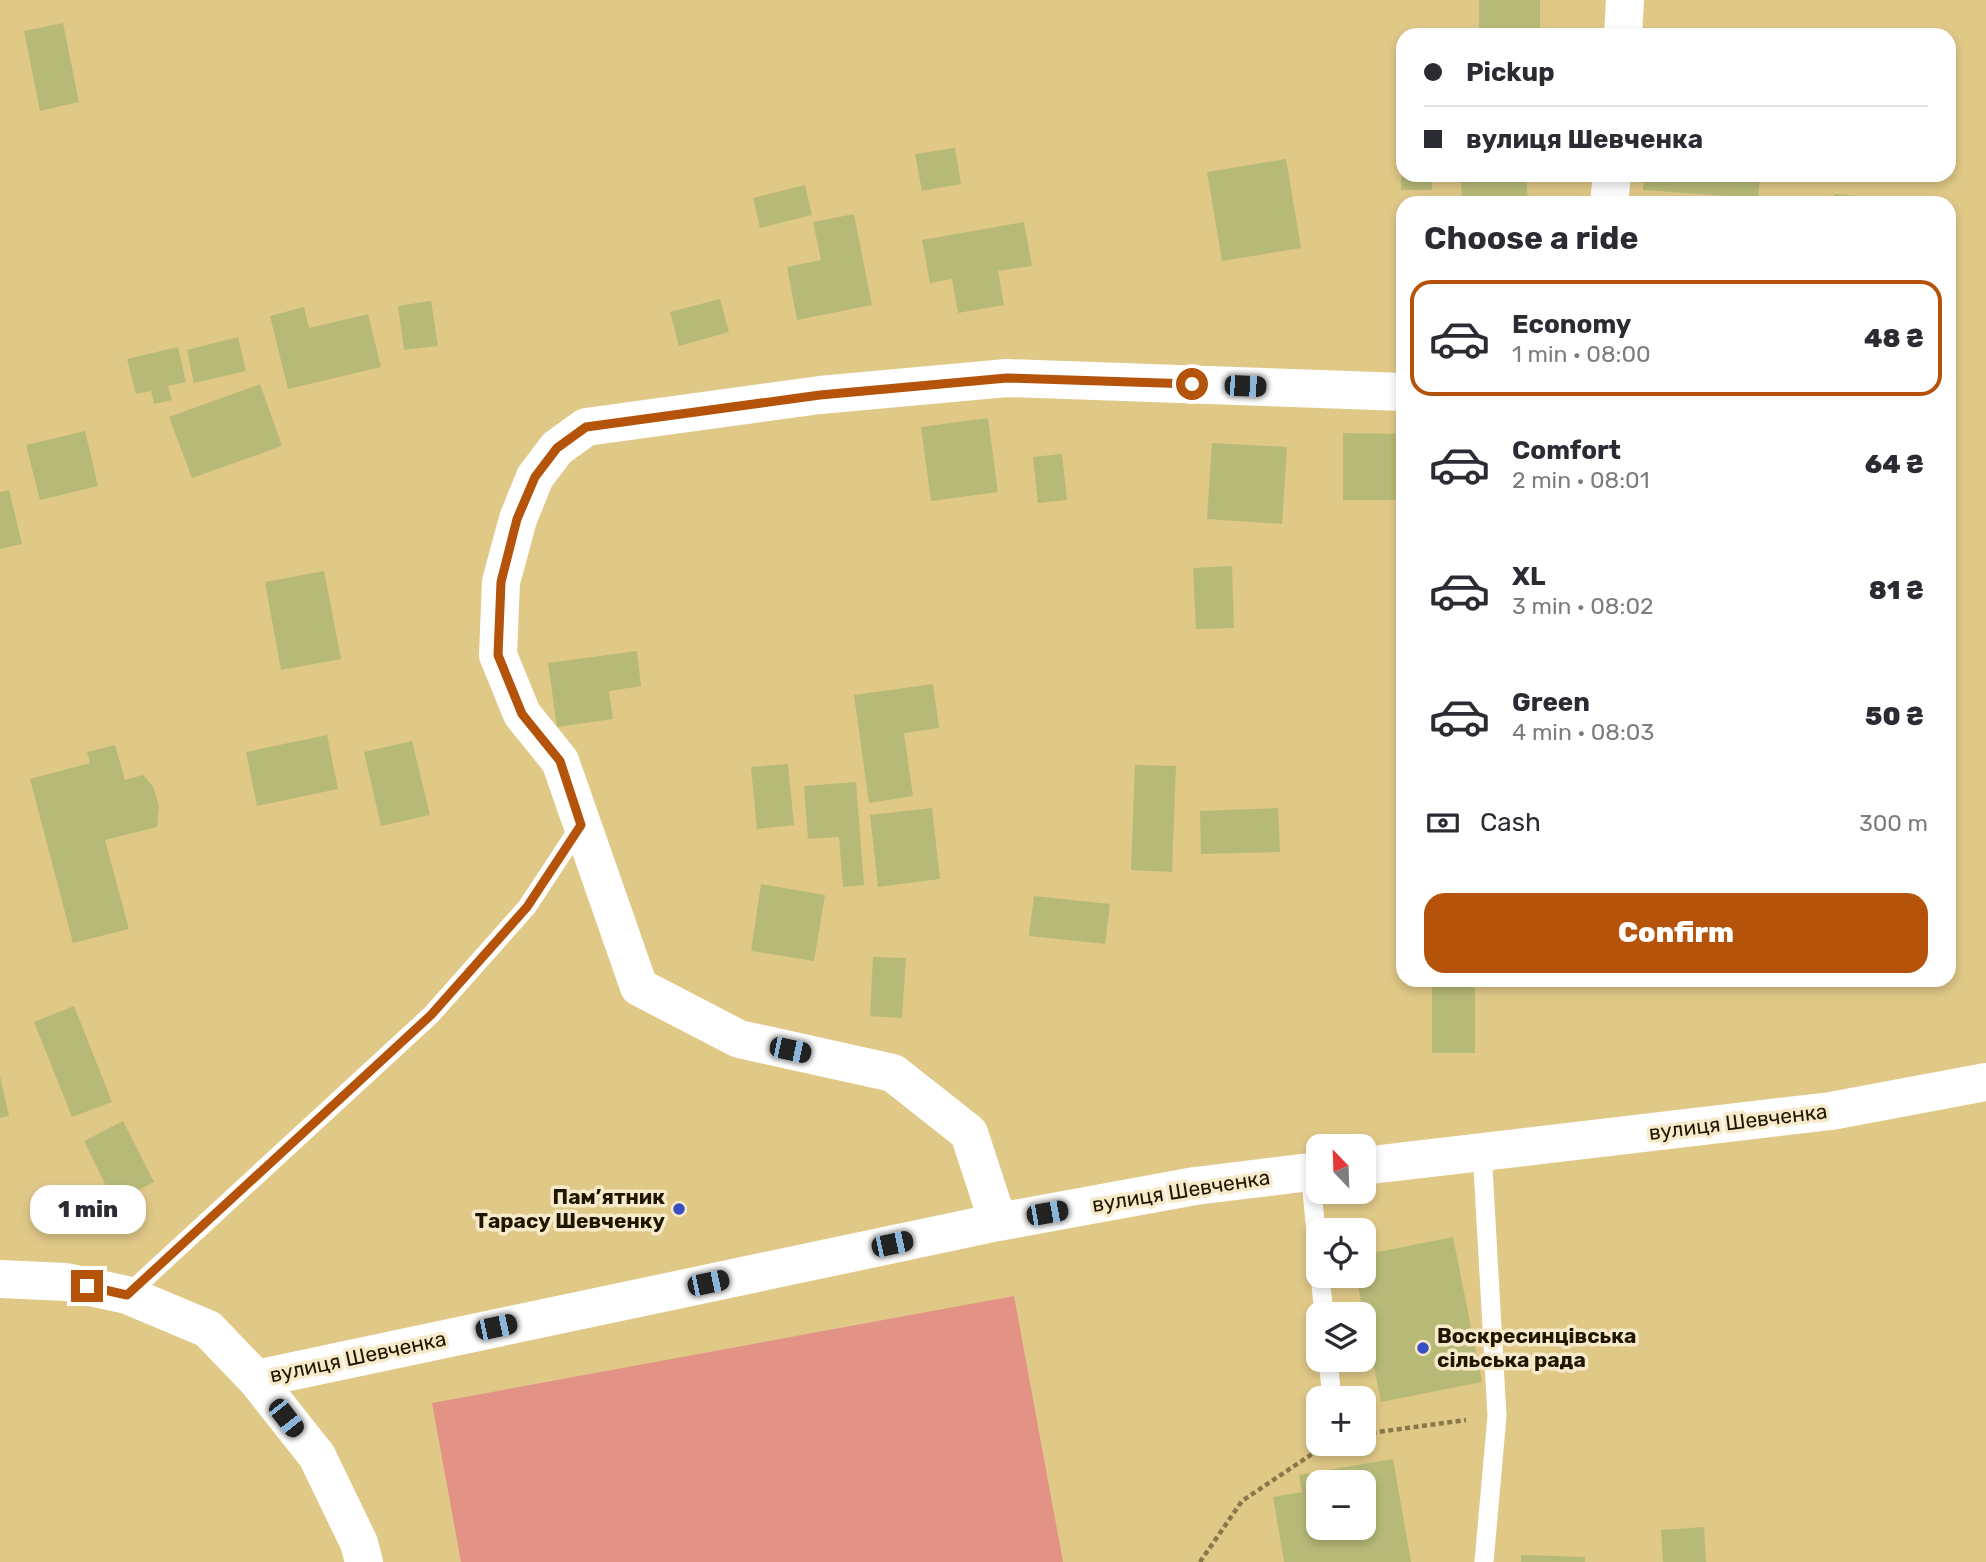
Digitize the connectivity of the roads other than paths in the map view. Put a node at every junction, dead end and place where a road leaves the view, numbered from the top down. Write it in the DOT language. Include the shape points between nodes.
graph roads {
  1 [pos="1625,0"];
  2 [pos="1623,28"];
  3 [pos="1396,392"];
  4 [pos="581,825"];
  5 [pos="1986,1082"];
  6 [pos="1483,1152"];
  7 [pos="1376,1164"];
  8 [pos="1306,1173"];
  9 [pos="998,1222"];
  10 [pos="0,1279"];
  11 [pos="127,1295"];
  12 [pos="256,1379"];
  13 [pos="364,1562"];
  14 [pos="1484,1562"];
  1 -- 2 [label="street"];
  3 -- 4 [label="street" via="1007,378 820,395 586,427 557,448 535,477 517,519 501,582 498,655 522,714 560,761"];
  4 -- 9 [label="street" via="639,987 739,1039 893,1073 969,1133"];
  4 -- 11 [label="lane" via="527,907 431,1015"];
  5 -- 6 [label="street, вулиця Шевченка" via="1831,1111"];
  6 -- 7 [label="street, вулиця Шевченка"];
  6 -- 14 [label="lane" via="1497,1416"];
  8 -- 9 [label="street, вулиця Шевченка" via="1195,1186"];
  9 -- 12 [label="street, вулиця Шевченка"];
  10 -- 11 [label="street, вулиця Шевченка" via="66,1282"];
  11 -- 12 [label="street, вулиця Шевченка" via="208,1329"];
  12 -- 13 [label="street" via="317,1456"];
}
